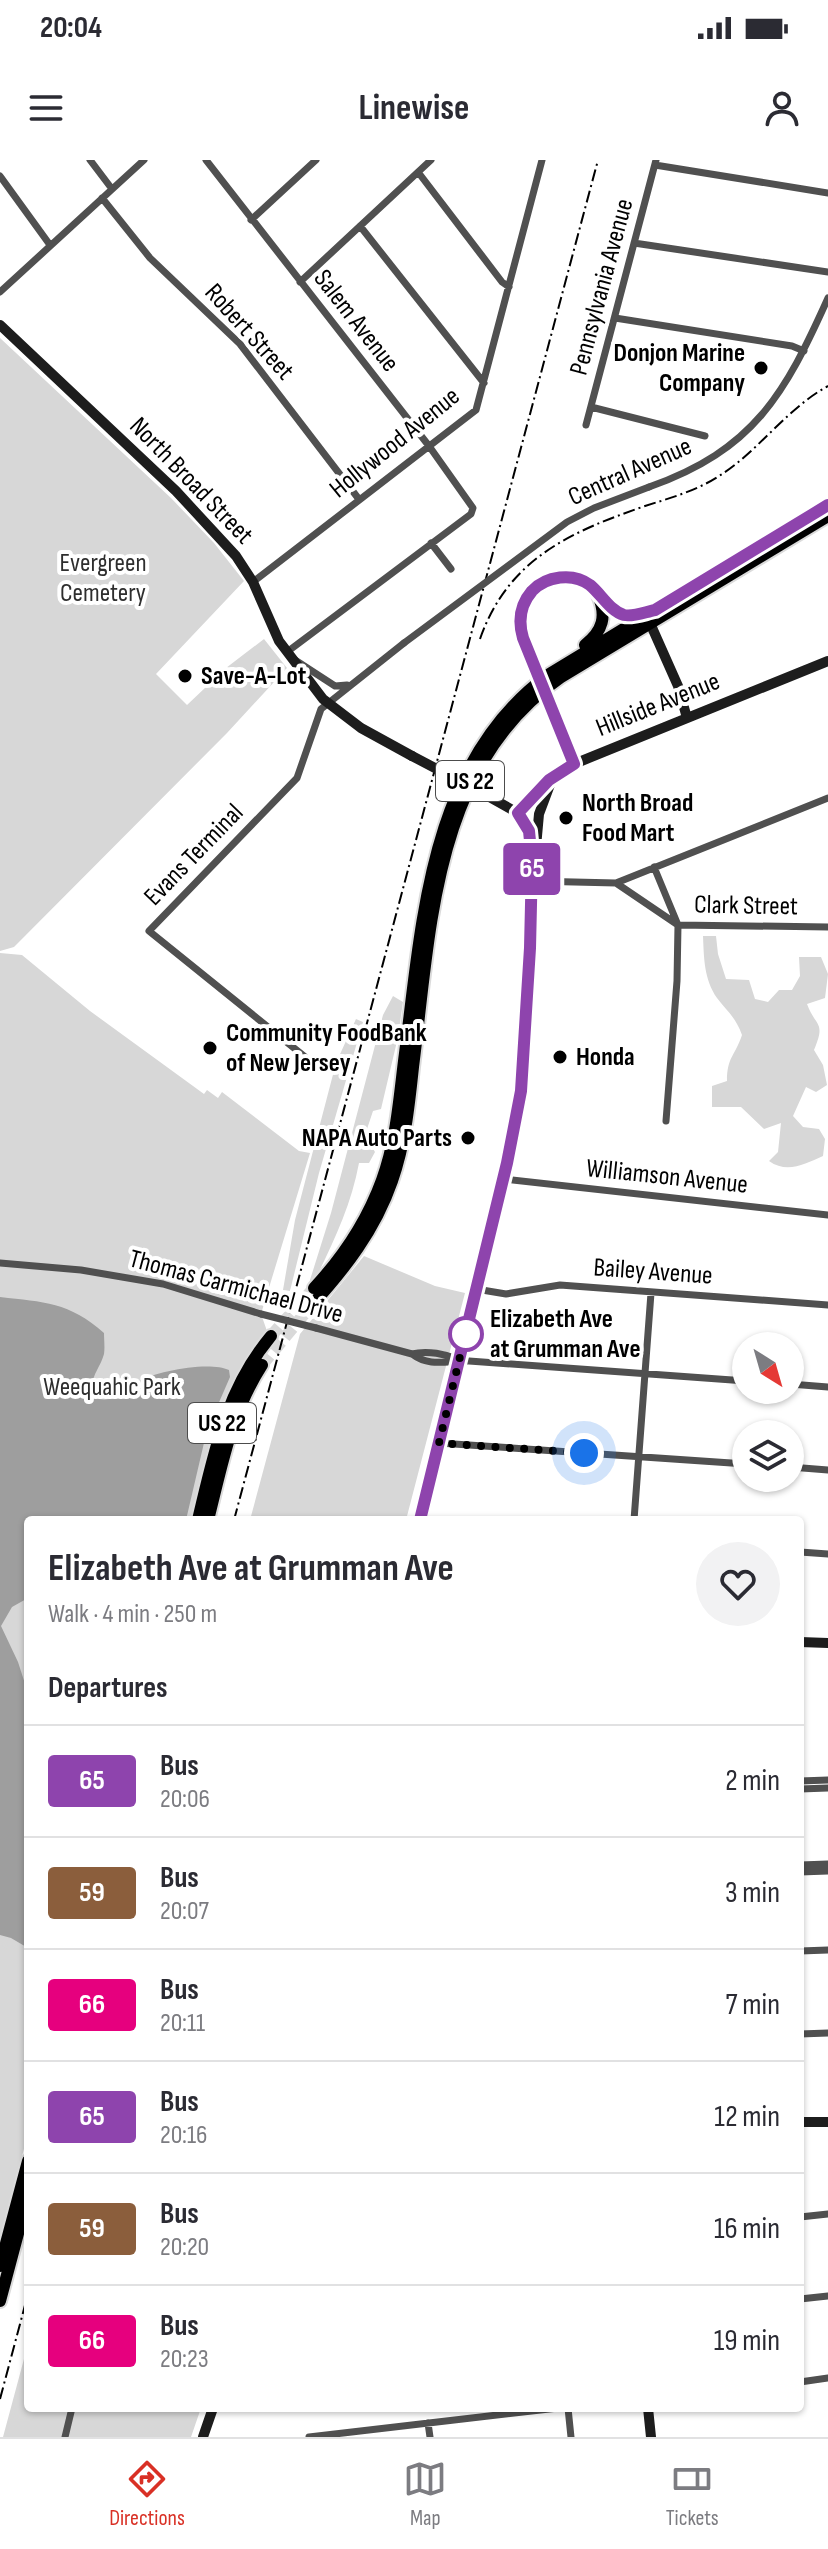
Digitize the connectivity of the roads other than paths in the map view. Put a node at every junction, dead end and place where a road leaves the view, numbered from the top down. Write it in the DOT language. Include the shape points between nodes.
graph roads {
  1 [pos="90,160"];
  2 [pos="144,160"];
  3 [pos="206,160"];
  4 [pos="431,160"];
  5 [pos="542,160"];
  6 [pos="312,161"];
  7 [pos="656,163"];
  8 [pos="418,172"];
  9 [pos="0,176"];
  10 [pos="112,189"];
  11 [pos="828,193"];
  12 [pos="102,198"];
  13 [pos="251,220"];
  14 [pos="360,226"];
  15 [pos="634,243"];
  16 [pos="50,245"];
  17 [pos="828,272"];
  18 [pos="300,282"];
  19 [pos="509,287"];
  20 [pos="0,292"];
  21 [pos="828,298"];
  22 [pos="615,318"];
  23 [pos="0,325"];
  24 [pos="804,351"];
  25 [pos="484,383"];
  26 [pos="591,407"];
  27 [pos="586,425"];
  28 [pos="705,436"];
  29 [pos="429,446"];
  30 [pos="358,498"];
  31 [pos="828,505"];
  32 [pos="828,516"];
  33 [pos="431,543"];
  34 [pos="451,569"];
  35 [pos="253,582"];
  36 [pos="597,592"];
  37 [pos="655,610"];
  38 [pos="650,623"];
  39 [pos="289,656"];
  40 [pos="828,661"];
  41 [pos="558,668"];
  42 [pos="353,683"];
  43 [pos="327,702"];
  44 [pos="687,718"];
  45 [pos="574,764"];
  46 [pos="556,775"];
  47 [pos="828,798"];
  48 [pos="518,813"];
  49 [pos="532,861"];
  50 [pos="654,867"];
  51 [pos="532,881"];
  52 [pos="616,883"];
  53 [pos="678,925"];
  54 [pos="828,927"];
  55 [pos="320,1069"];
  56 [pos="666,1121"];
  57 [pos="503,1179"];
  58 [pos="828,1215"];
  59 [pos="0,1263"];
  60 [pos="314,1288"];
  61 [pos="476,1289"];
  62 [pos="651,1293"];
  63 [pos="828,1305"];
  64 [pos="310,1307"];
  65 [pos="271,1336"];
  66 [pos="460,1360"];
  67 [pos="262,1365"];
  68 [pos="646,1373"];
  69 [pos="732,1380"];
  70 [pos="804,1385"];
  71 [pos="828,1387"];
  72 [pos="439,1443"];
  73 [pos="640,1457"];
  74 [pos="732,1463"];
  75 [pos="804,1468"];
  76 [pos="828,1470"];
  77 [pos="199,1516"];
  78 [pos="209,1516"];
  79 [pos="421,1516"];
  80 [pos="634,1516"];
  81 [pos="804,1552"];
  82 [pos="828,1554"];
  83 [pos="804,1642"];
  84 [pos="828,1643"];
  85 [pos="828,1780"];
  86 [pos="804,1781"];
  87 [pos="828,1788"];
  88 [pos="804,1789"];
  89 [pos="828,1864"];
  90 [pos="804,1868"];
  91 [pos="804,1868"];
  92 [pos="828,1871"];
  93 [pos="828,1950"];
  94 [pos="804,1951"];
  95 [pos="828,2033"];
  96 [pos="804,2034"];
  97 [pos="804,2122"];
  98 [pos="828,2122"];
  99 [pos="24,2176"];
  100 [pos="24,2211"];
  101 [pos="828,2214"];
  102 [pos="804,2217"];
  103 [pos="0,2266"];
  104 [pos="828,2296"];
  105 [pos="804,2299"];
  106 [pos="0,2301"];
  107 [pos="828,2378"];
  108 [pos="804,2381"];
  109 [pos="71,2412"];
  110 [pos="212,2412"];
  111 [pos="523,2412"];
  112 [pos="568,2412"];
  113 [pos="648,2412"];
  114 [pos="428,2423"];
  115 [pos="65,2437"];
  116 [pos="203,2437"];
  117 [pos="309,2437"];
  118 [pos="430,2437"];
  119 [pos="571,2437"];
  120 [pos="651,2437"];
  1 -- 10 [label="street"];
  2 -- 10 [label="street"];
  3 -- 13 [label="street, Salem Avenue"];
  4 -- 8 [label="street"];
  5 -- 19 [label="street, Hollywood Avenue"];
  6 -- 13 [label="street"];
  7 -- 11 [label="street"];
  7 -- 15 [label="street, Pennsylvania Avenue"];
  8 -- 14 [label="street"];
  8 -- 19 [label="street"];
  9 -- 16 [label="street"];
  10 -- 12 [label="street"];
  12 -- 16 [label="street"];
  12 -- 30 [label="street, Robert Street" via="150,258 240,344"];
  13 -- 18 [label="street, Salem Avenue"];
  14 -- 18 [label="street"];
  14 -- 25 [label="street"];
  15 -- 17 [label="street"];
  15 -- 22 [label="street, Pennsylvania Avenue"];
  16 -- 20 [label="street"];
  18 -- 29 [label="street, Salem Avenue"];
  19 -- 25 [label="street, Hollywood Avenue"];
  21 -- 24 [label="street, Central Avenue"];
  22 -- 24 [label="street"];
  22 -- 26 [label="street, Pennsylvania Avenue"];
  23 -- 35 [label="main road, North Broad Street" via="176,491"];
  24 -- 42 [label="street, Central Avenue, bridge" via="783,389 739,438 693,469 567,522"];
  25 -- 29 [label="street, Hollywood Avenue" via="473,413"];
  26 -- 27 [label="street, Pennsylvania Avenue"];
  26 -- 28 [label="street"];
  29 -- 30 [label="street, Hollywood Avenue"];
  29 -- 33 [label="street, Salem Avenue" via="473,508"];
  30 -- 35 [label="street, Hollywood Avenue"];
  31 -- 37 [label="highway, US 22"];
  32 -- 38 [label="highway, US 22"];
  33 -- 34 [label="street"];
  33 -- 39 [label="street"];
  35 -- 39 [label="main road, North Broad Street"];
  36 -- 37 [label="highway" via="624,615"];
  36 -- 41 [label="highway" via="601,628"];
  36 -- 45 [label="highway, bridge" via="584,582 561,578 543,583 521,611 520,625"];
  37 -- 41 [label="highway, US 22"];
  38 -- 44 [label="main road"];
  38 -- 64 [label="highway, US 22" via="530,700 477,768 457,816 437,891 397,1167 366,1238"];
  39 -- 42 [label="street" via="335,686"];
  39 -- 43 [label="main road, North Broad Street"];
  40 -- 44 [label="main road, Hillside Avenue"];
  41 -- 60 [label="highway, US 22" via="494,726 453,800 423,920 389,1156 361,1226"];
  42 -- 43 [label="street, Central Avenue"];
  43 -- 48 [label="main road, North Broad Street, bridge" via="361,728"];
  43 -- 55 [label="street, Evans Terminal" via="316,716 297,778 149,931"];
  44 -- 45 [label="main road, Hillside Avenue"];
  45 -- 46 [label="main road, Hillside Avenue"];
  46 -- 48 [label="main road, Hillside Avenue"];
  46 -- 49 [label="main road" via="539,814"];
  47 -- 50 [label="street"];
  48 -- 49 [label="main road" via="529,831"];
  49 -- 51 [label="main road"];
  50 -- 52 [label="street"];
  50 -- 53 [label="street"];
  51 -- 52 [label="street"];
  51 -- 57 [label="main road" via="524,1074"];
  52 -- 53 [label="street, Clark Street"];
  53 -- 54 [label="street, Clark Street"];
  53 -- 56 [label="street"];
  57 -- 58 [label="street, Williamson Avenue"];
  57 -- 61 [label="main road"];
  59 -- 66 [label="street, Thomas Carmichael Drive, bridge" via="163,1284 412,1354"];
  61 -- 62 [label="street, Bailey Avenue" via="506,1294 560,1285"];
  61 -- 66 [label="main road"];
  62 -- 63 [label="street, Bailey Avenue"];
  62 -- 68 [label="street"];
  65 -- 77 [label="highway, US 22" via="244,1375 223,1420"];
  66 -- 68 [label="street, Thomas Carmichael Drive"];
  66 -- 72 [label="main road"];
  67 -- 78 [label="highway, US 22" via="229,1434"];
  68 -- 69 [label="street, Thomas Carmichael Drive"];
  68 -- 73 [label="street"];
  70 -- 71 [label="street"];
  72 -- 73 [label="street"];
  72 -- 79 [label="main road"];
  73 -- 74 [label="street"];
  73 -- 80 [label="street"];
  75 -- 76 [label="street"];
  81 -- 82 [label="street"];
  83 -- 84 [label="main road"];
  85 -- 86 [label="street"];
  87 -- 88 [label="street"];
  89 -- 90 [label="street"];
  91 -- 92 [label="street"];
  93 -- 94 [label="street"];
  95 -- 96 [label="street"];
  97 -- 98 [label="main road"];
  99 -- 103 [label="highway"];
  100 -- 106 [label="highway"];
  101 -- 102 [label="street"];
  104 -- 105 [label="street"];
  107 -- 108 [label="street"];
  109 -- 115 [label="street"];
  110 -- 116 [label="main road"];
  111 -- 114 [label="street"];
  112 -- 119 [label="street"];
  113 -- 120 [label="main road"];
  114 -- 117 [label="street"];
  114 -- 118 [label="street"];
}
